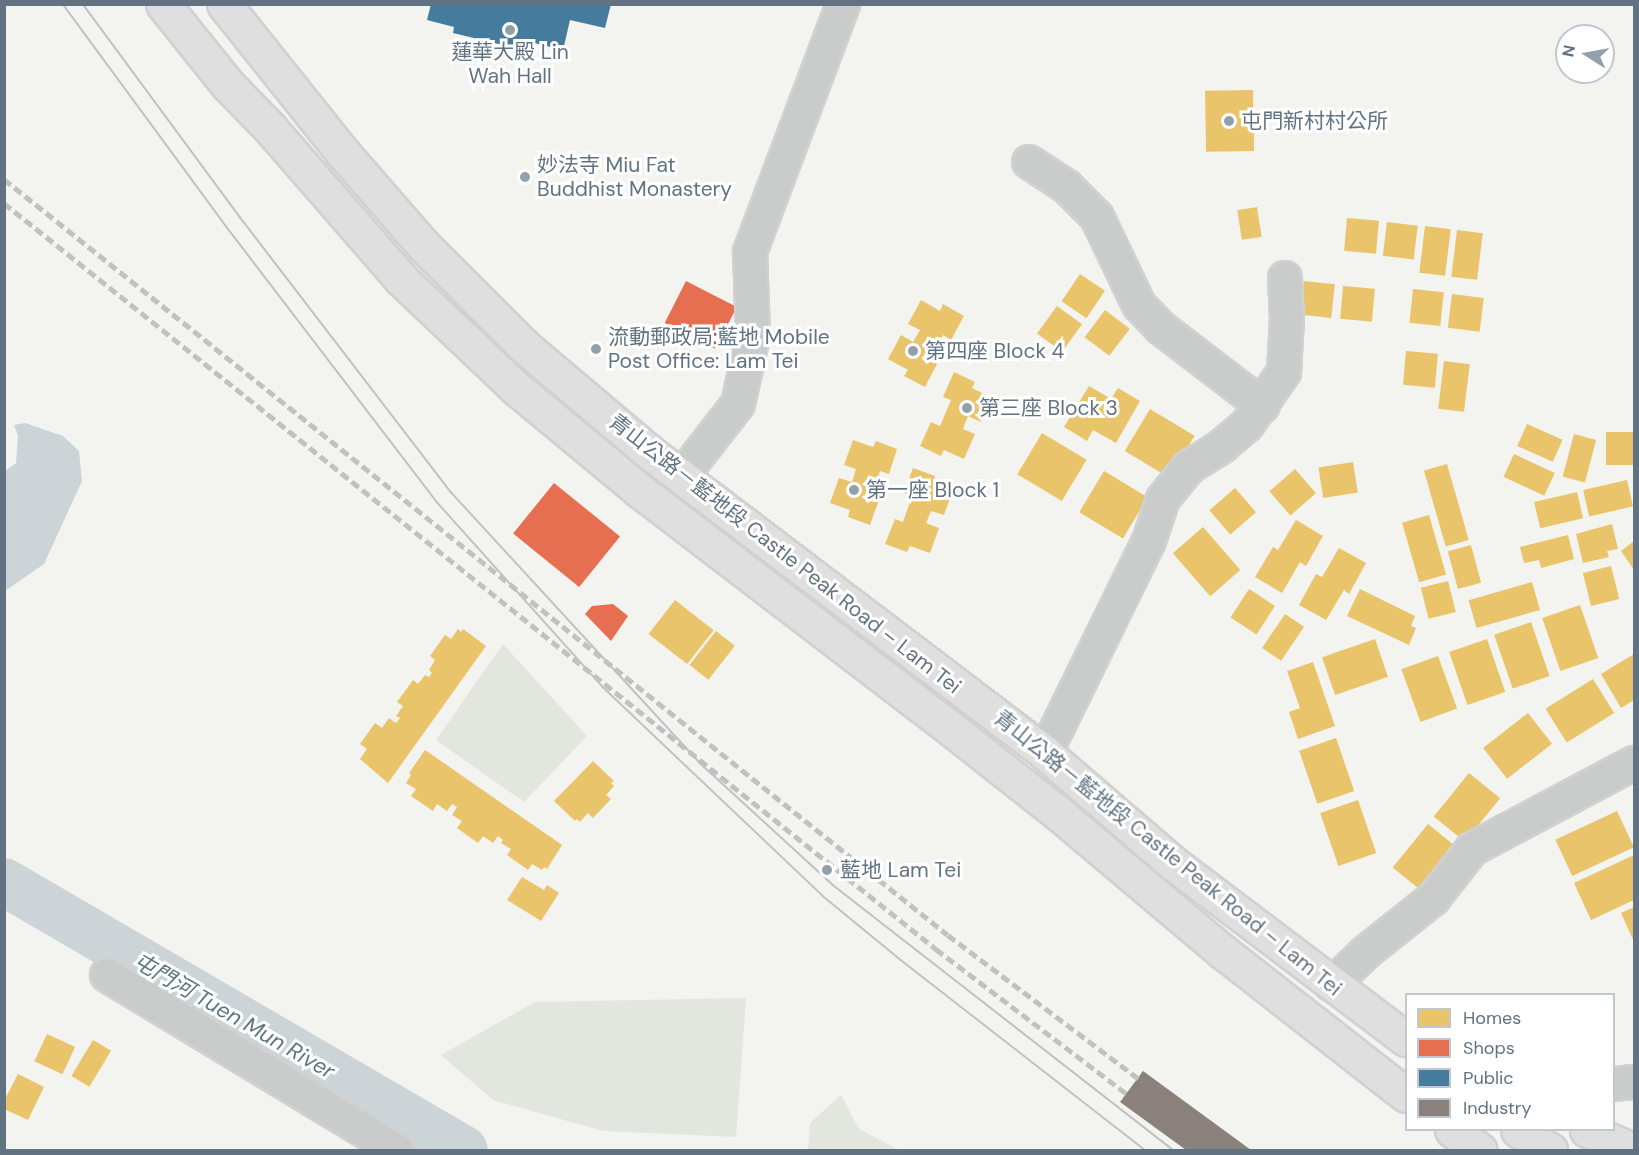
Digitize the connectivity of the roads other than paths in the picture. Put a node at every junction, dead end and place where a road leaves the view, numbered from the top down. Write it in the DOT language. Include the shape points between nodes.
graph roads {
  1 [pos="163,4"];
  2 [pos="224,4"];
  3 [pos="843,4"];
  4 [pos="1029,162"];
  5 [pos="1285,278"];
  6 [pos="1263,406"];
  7 [pos="682,476"];
  8 [pos="1045,753"];
  9 [pos="1635,763"];
  10 [pos="107,975"];
  11 [pos="1332,984"];
  12 [pos="1405,1038"];
  13 [pos="1635,1082"];
  14 [pos="1615,1084"];
  15 [pos="1405,1093"];
  16 [pos="1453,1131"];
  17 [pos="1520,1131"];
  18 [pos="1591,1131"];
  19 [pos="396,1150"];
  20 [pos="1480,1150"];
  21 [pos="1550,1150"];
  22 [pos="1632,1150"];
  1 -- 15 [label="main road, 青山公路－藍地段 Castle Peak Road – Lam Tei" via="228,85 401,279 516,388 657,505 1058,813"];
  2 -- 7 [label="main road, 青山公路－藍地段 Castle Peak Road – Lam Tei" via="343,153 423,245 525,347"];
  3 -- 7 [label="street" via="750,252 753,336 738,404"];
  4 -- 6 [label="street" via="1068,187 1097,216 1139,304 1161,328"];
  5 -- 6 [label="street" via="1284,372"];
  6 -- 8 [label="street" via="1222,447 1189,467 1163,499 1149,541"];
  7 -- 8 [label="main road, 青山公路－藍地段 Castle Peak Road – Lam Tei"];
  8 -- 11 [label="main road, 青山公路－藍地段 Castle Peak Road – Lam Tei" via="1173,863"];
  9 -- 11 [label="street" via="1472,849 1433,899"];
  10 -- 19 [label="street"];
  11 -- 12 [label="main road, 青山公路－藍地段 Castle Peak Road – Lam Tei"];
  13 -- 14 [label="street"];
  16 -- 20 [label="main road"];
  17 -- 21 [label="main road"];
  18 -- 22 [label="main road"];
}
